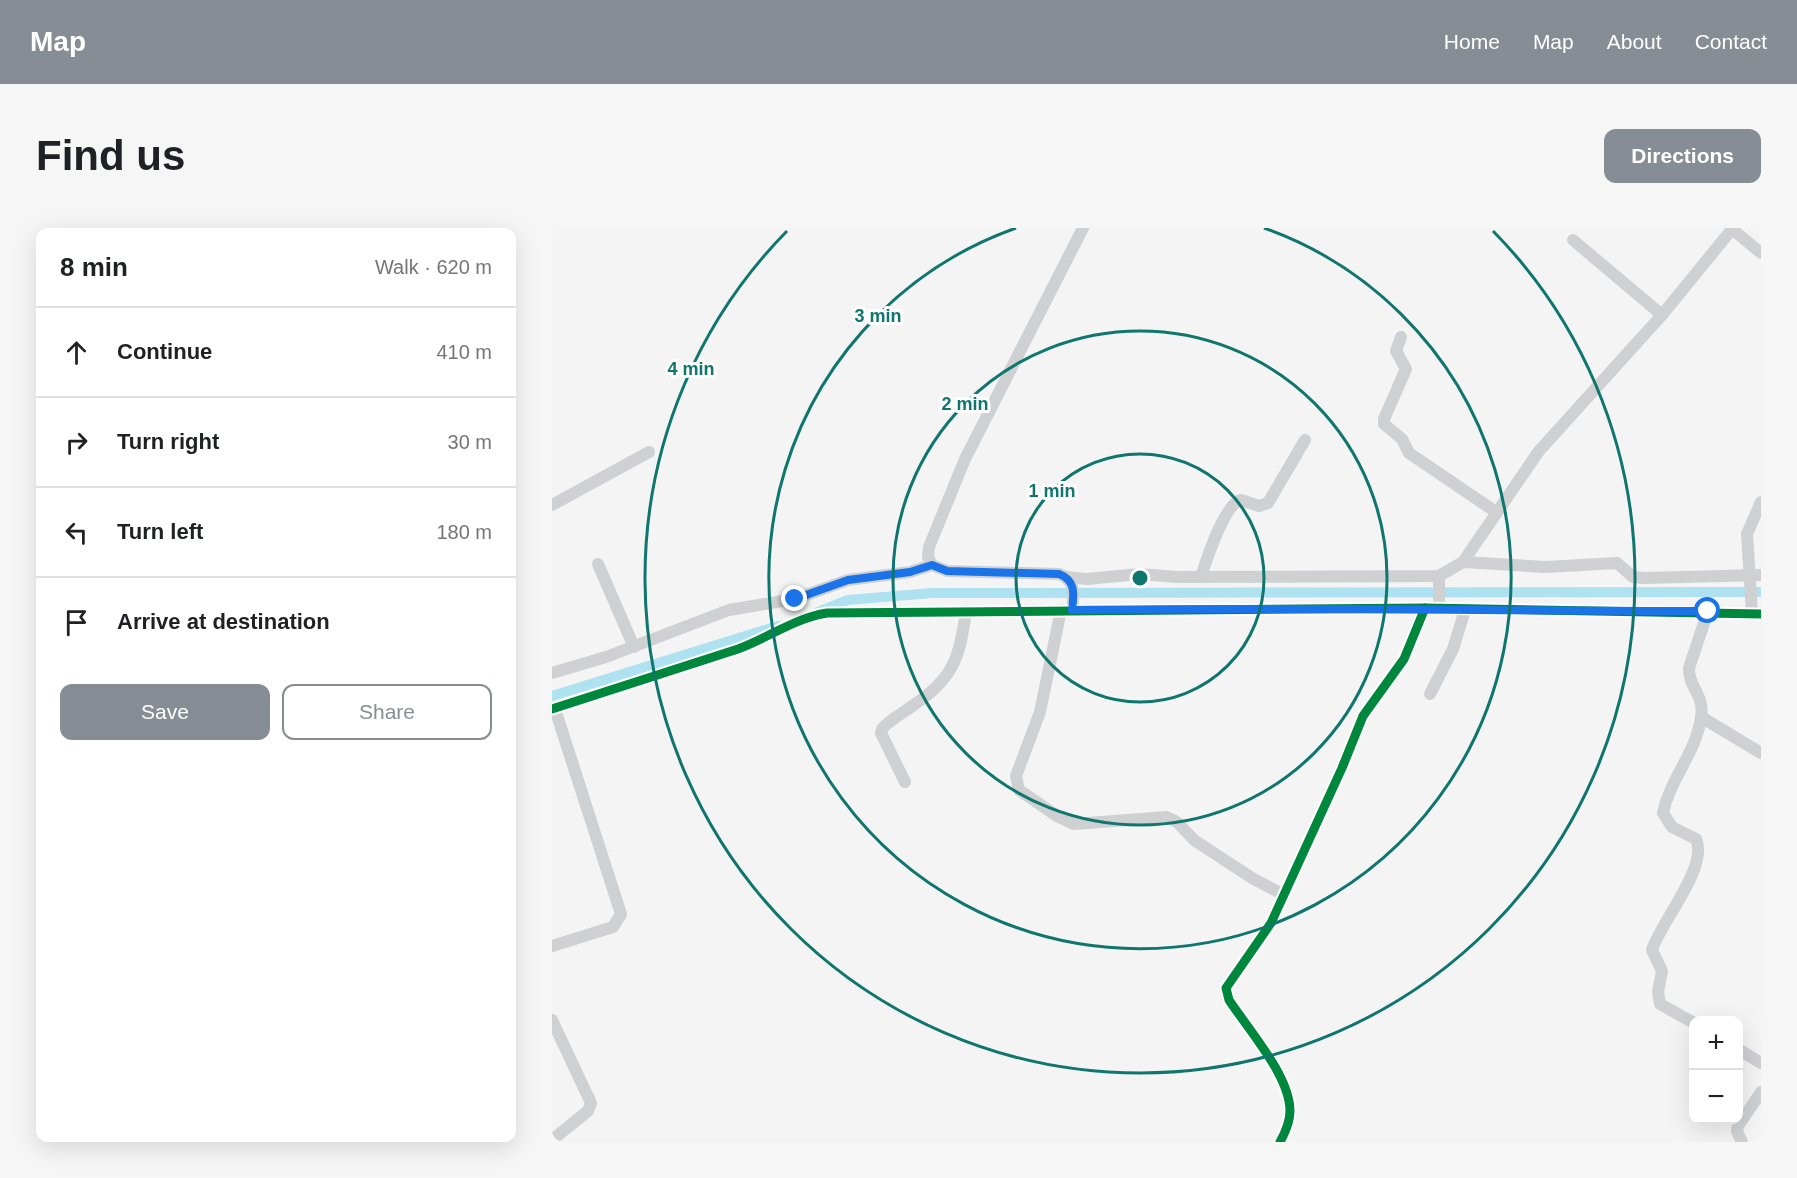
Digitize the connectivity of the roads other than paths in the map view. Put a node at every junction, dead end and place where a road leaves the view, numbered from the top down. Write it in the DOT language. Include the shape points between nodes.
graph roads {
  1 [pos="1083,228"];
  2 [pos="1727,230"];
  3 [pos="1573,240"];
  4 [pos="1761,253"];
  5 [pos="1662,315"];
  6 [pos="1401,337"];
  7 [pos="1305,440"];
  8 [pos="649,452"];
  9 [pos="1761,502"];
  10 [pos="552,505"];
  11 [pos="1496,513"];
  12 [pos="1464,562"];
  13 [pos="598,564"];
  14 [pos="932,565"];
  15 [pos="1201,577"];
  16 [pos="1439,580"];
  17 [pos="1753,583"];
  18 [pos="1071,586"];
  19 [pos="1439,604"];
  20 [pos="1425,608"];
  21 [pos="1066,610"];
  22 [pos="1465,610"];
  23 [pos="966,611"];
  24 [pos="1708,611"];
  25 [pos="1757,614"];
  26 [pos="634,646"];
  27 [pos="552,672"];
  28 [pos="1431,694"];
  29 [pos="553,709"];
  30 [pos="1701,717"];
  31 [pos="1761,753"];
  32 [pos="904,782"];
  33 [pos="1284,895"];
  34 [pos="552,946"];
  35 [pos="552,1020"];
  36 [pos="1689,1020"];
  37 [pos="1743,1052"];
  38 [pos="1761,1063"];
  39 [pos="1761,1092"];
  40 [pos="552,1140"];
  41 [pos="1280,1142"];
  42 [pos="1742,1142"];
  1 -- 14 [label="street" via="961,470 928,547"];
  2 -- 4 [label="street"];
  2 -- 5 [label="street"];
  3 -- 5 [label="street"];
  5 -- 11 [label="street" via="1539,451"];
  6 -- 11 [label="street" via="1396,351 1406,369 1384,424 1402,439 1409,453"];
  7 -- 15 [label="street" via="1268,503 1259,507 1241,500 1233,503"];
  8 -- 10 [label="street"];
  9 -- 17 [label="street" via="1747,534"];
  11 -- 12 [label="street"];
  12 -- 16 [label="street"];
  12 -- 17 [label="street" via="1546,567 1617,563 1633,577"];
  13 -- 26 [label="street"];
  14 -- 18 [label="street" via="947,571 1059,574"];
  14 -- 26 [label="street" via="910,572 848,580 795,599 729,610"];
  15 -- 16 [label="street"];
  15 -- 18 [label="street" via="1139,574 1087,579"];
  16 -- 19 [label="street"];
  17 -- 25 [label="street"];
  18 -- 21 [label="street"];
  19 -- 20 [label="street"];
  19 -- 22 [label="street"];
  20 -- 21 [label="street"];
  20 -- 33 [label="street" via="1404,659 1363,716"];
  21 -- 23 [label="street"];
  21 -- 33 [label="street" via="1041,712 1016,776 1019,790 1074,824 1167,817 1194,840"];
  22 -- 24 [label="street"];
  22 -- 28 [label="street" via="1453,649"];
  23 -- 29 [label="street" via="810,616 764,640"];
  23 -- 32 [label="street" via="960,649 948,677 882,729"];
  24 -- 25 [label="street"];
  24 -- 30 [label="street" via="1688,676 1701,697"];
  26 -- 27 [label="street"];
  29 -- 34 [label="street" via="621,914 614,927"];
  30 -- 31 [label="street"];
  30 -- 36 [label="street" via="1663,813 1672,827 1696,839 1698,851 1677,904 1652,950 1662,971 1660,1004"];
  33 -- 41 [label="street" via="1271,923 1231,979 1226,993 1282,1083 1290,1111"];
  35 -- 40 [label="street" via="591,1103 588,1111"];
  37 -- 38 [label="street"];
  39 -- 42 [label="street" via="1738,1126"];
}
